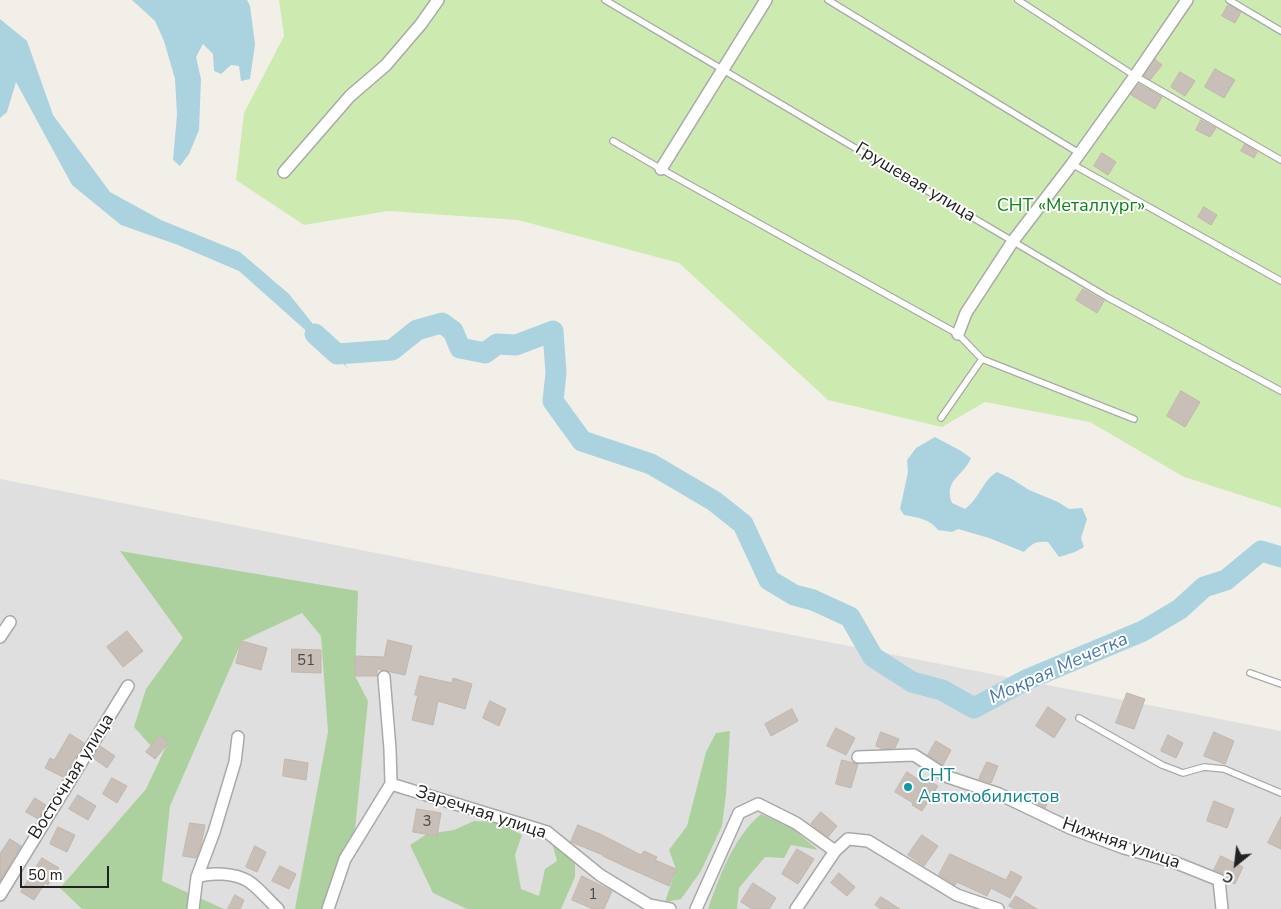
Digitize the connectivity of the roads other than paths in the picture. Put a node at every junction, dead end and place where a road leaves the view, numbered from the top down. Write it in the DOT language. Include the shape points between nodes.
graph roads {
  1 [pos="438,0"];
  2 [pos="605,0"];
  3 [pos="766,0"];
  4 [pos="828,0"];
  5 [pos="1018,0"];
  6 [pos="1187,0"];
  7 [pos="1229,0"];
  8 [pos="1281,31"];
  9 [pos="724,69"];
  10 [pos="1135,76"];
  11 [pos="614,141"];
  12 [pos="1079,154"];
  13 [pos="1281,160"];
  14 [pos="1072,164"];
  15 [pos="661,170"];
  16 [pos="284,172"];
  17 [pos="1013,241"];
  18 [pos="1281,281"];
  19 [pos="958,334"];
  20 [pos="982,359"];
  21 [pos="1281,390"];
  22 [pos="941,418"];
  23 [pos="1134,419"];
  24 [pos="10,622"];
  25 [pos="0,636"];
  26 [pos="1250,673"];
  27 [pos="384,677"];
  28 [pos="1281,684"];
  29 [pos="128,686"];
  30 [pos="1079,718"];
  31 [pos="238,737"];
  32 [pos="858,757"];
  33 [pos="391,784"];
  34 [pos="1281,793"];
  35 [pos="835,851"];
  36 [pos="197,876"];
  37 [pos="0,895"];
  38 [pos="193,909"];
  39 [pos="278,909"];
  40 [pos="328,909"];
  41 [pos="670,909"];
  42 [pos="696,909"];
  43 [pos="796,909"];
  44 [pos="998,909"];
  45 [pos="1222,909"];
  1 -- 16 [label="street" via="386,65 350,96"];
  2 -- 9 [label="lane, Грушевая улица"];
  3 -- 9 [label="street"];
  4 -- 12 [label="lane"];
  5 -- 10 [label="lane"];
  6 -- 10 [label="street"];
  7 -- 8 [label="lane"];
  9 -- 15 [label="street"];
  9 -- 17 [label="lane, Грушевая улица"];
  10 -- 12 [label="street"];
  10 -- 13 [label="lane"];
  11 -- 15 [label="lane"];
  12 -- 14 [label="street"];
  14 -- 17 [label="street"];
  14 -- 18 [label="lane"];
  15 -- 19 [label="lane"];
  17 -- 19 [label="street" via="966,313"];
  17 -- 21 [label="lane, Грушевая улица" via="1107,297"];
  19 -- 20 [label="lane"];
  20 -- 22 [label="lane"];
  20 -- 23 [label="lane"];
  24 -- 25 [label="street"];
  26 -- 28 [label="lane"];
  27 -- 33 [label="street"];
  29 -- 37 [label="street, Восточная улица"];
  30 -- 34 [label="lane" via="1162,765 1183,773 1204,767 1224,769"];
  31 -- 36 [label="street" via="235,762"];
  32 -- 45 [label="street, Нижняя улица" via="914,755 948,777 999,794 1070,828 1219,880"];
  33 -- 40 [label="street" via="345,859"];
  33 -- 41 [label="street, Заречная улица" via="548,832 600,875 649,905"];
  35 -- 42 [label="street" via="796,823 758,804 739,813"];
  35 -- 43 [label="street"];
  35 -- 44 [label="street" via="848,839 868,841 957,895"];
  36 -- 38 [label="street"];
  36 -- 39 [label="street" via="229,875 248,881"];
}
